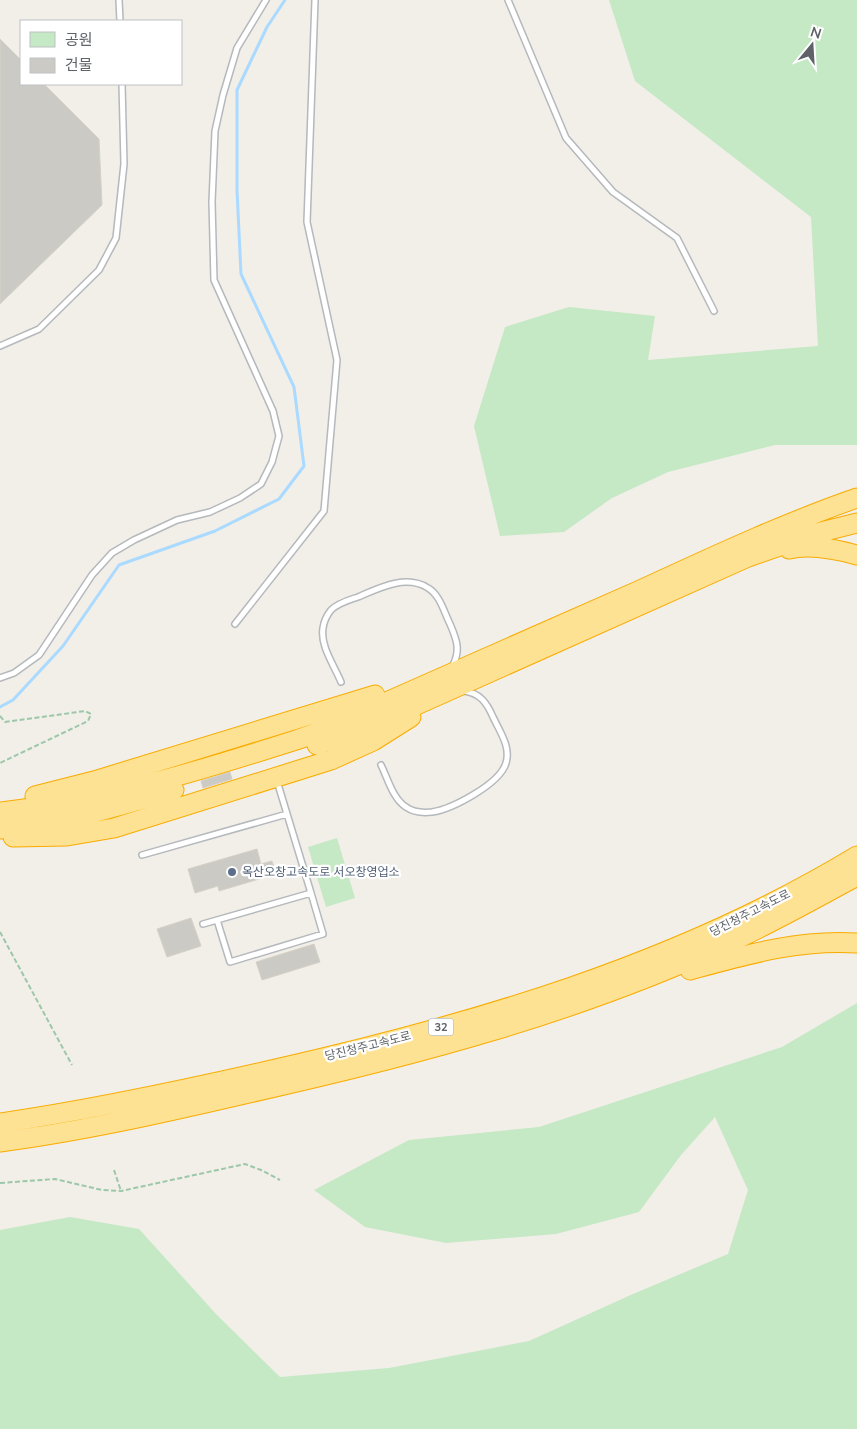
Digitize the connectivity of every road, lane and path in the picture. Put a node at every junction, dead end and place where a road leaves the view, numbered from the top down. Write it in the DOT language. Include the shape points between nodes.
graph roads {
  1 [pos="119,0"];
  2 [pos="266,0"];
  3 [pos="315,0"];
  4 [pos="508,0"];
  5 [pos="120,20"];
  6 [pos="122,85"];
  7 [pos="714,311"];
  8 [pos="0,346"];
  9 [pos="857,498"];
  10 [pos="857,509"];
  11 [pos="857,523"];
  12 [pos="787,525"];
  13 [pos="857,555"];
  14 [pos="748,558"];
  15 [pos="235,624"];
  16 [pos="0,678"];
  17 [pos="448,681"];
  18 [pos="341,682"];
  19 [pos="0,716"];
  20 [pos="0,763"];
  21 [pos="381,765"];
  22 [pos="276,778"];
  23 [pos="0,804"];
  24 [pos="0,810"];
  25 [pos="287,814"];
  26 [pos="0,830"];
  27 [pos="0,837"];
  28 [pos="857,841"];
  29 [pos="142,855"];
  30 [pos="857,856"];
  31 [pos="857,876"];
  32 [pos="812,881"];
  33 [pos="311,893"];
  34 [pos="217,920"];
  35 [pos="203,924"];
  36 [pos="0,932"];
  37 [pos="857,943"];
  38 [pos="602,994"];
  39 [pos="72,1065"];
  40 [pos="0,1123"];
  41 [pos="0,1142"];
  42 [pos="114,1170"];
  43 [pos="280,1180"];
  44 [pos="0,1183"];
  45 [pos="121,1191"];
  1 -- 5 [label="lane"];
  2 -- 16 [label="lane" via="237,48 223,95 215,131 212,202 214,280 273,411 279,436 272,462 261,484 240,498 210,512 177,520 112,553 92,575 40,655 14,673"];
  3 -- 15 [label="lane" via="307,222 337,360 324,511"];
  4 -- 7 [label="lane" via="566,138 613,192 677,238"];
  6 -- 8 [label="lane" via="124,164 116,238 99,270 39,329"];
  9 -- 12 [label="highway"];
  10 -- 12 [label="highway"];
  11 -- 14 [label="highway" via="817,532"];
  12 -- 17 [label="highway" via="726,550"];
  13 -- 14 [label="highway" via="806,547"];
  14 -- 17 [label="highway"];
  17 -- 18 [label="lane" via="458,645 439,600 428,588 403,582 342,603 327,616 323,629 325,648"];
  17 -- 21 [label="lane" via="475,693 488,706 507,747 506,764 499,776 445,808 421,812 400,803"];
  17 -- 22 [label="highway" via="388,732 360,748"];
  17 -- 23 [label="highway" via="94,782"];
  17 -- 24 [label="highway" via="316,733 154,783 70,802"];
  17 -- 26 [label="highway" via="370,725 287,756 81,816"];
  19 -- 20 [label="path" via="5,722 85,711 91,714 88,721"];
  22 -- 25 [label="lane"];
  22 -- 27 [label="highway" via="114,828 67,836"];
  25 -- 29 [label="lane"];
  25 -- 33 [label="lane"];
  28 -- 32 [label="highway"];
  30 -- 32 [label="highway, 당진청주고속도로 / 32"];
  31 -- 38 [label="highway, 당진청주고속도로 / 32" via="729,943"];
  32 -- 40 [label="highway, 당진청주고속도로 / 32" via="728,924 650,958 446,1026 247,1075 108,1105"];
  33 -- 34 [label="lane"];
  33 -- 34 [label="lane" via="324,934 230,962"];
  34 -- 35 [label="lane"];
  36 -- 39 [label="path"];
  37 -- 38 [label="highway" via="828,942 780,947"];
  38 -- 41 [label="highway, 당진청주고속도로 / 32" via="377,1064 118,1122"];
  42 -- 45 [label="path"];
  43 -- 45 [label="path" via="245,1164"];
  44 -- 45 [label="path" via="55,1179"];
}
